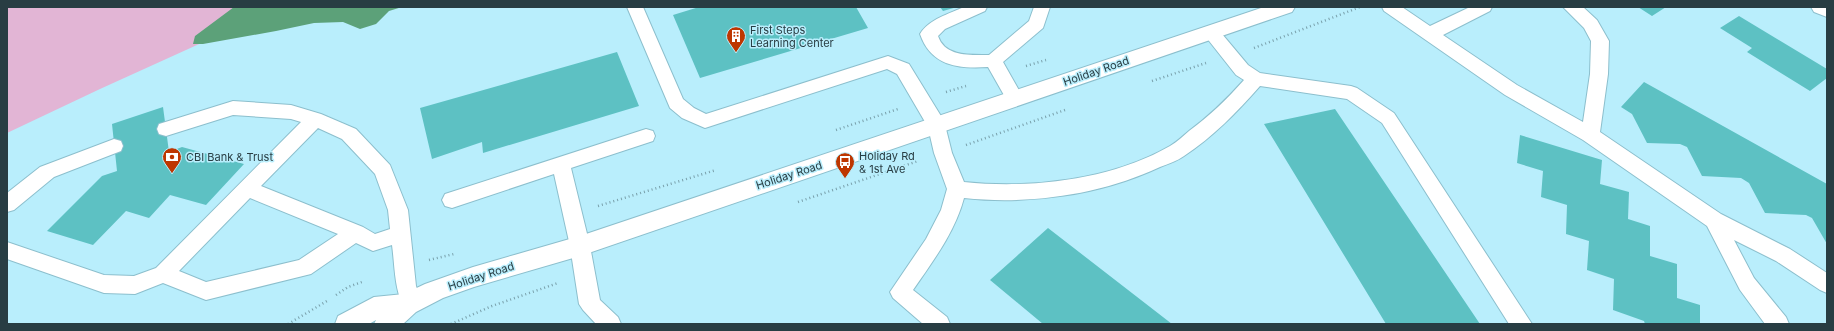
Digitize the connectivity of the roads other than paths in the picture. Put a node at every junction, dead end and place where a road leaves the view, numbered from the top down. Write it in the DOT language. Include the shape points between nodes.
graph roads {
  1 [pos="635,7"];
  2 [pos="979,7"];
  3 [pos="1042,7"];
  4 [pos="1285,7"];
  5 [pos="1390,7"];
  6 [pos="1484,7"];
  7 [pos="1571,7"];
  8 [pos="1821,7"];
  9 [pos="1827,10"];
  10 [pos="1211,32"];
  11 [pos="1429,34"];
  12 [pos="997,67"];
  13 [pos="1256,79"];
  14 [pos="1015,99"];
  15 [pos="315,119"];
  16 [pos="937,126"];
  17 [pos="166,129"];
  18 [pos="1590,135"];
  19 [pos="646,136"];
  20 [pos="114,146"];
  21 [pos="561,164"];
  22 [pos="248,189"];
  23 [pos="957,189"];
  24 [pos="452,200"];
  25 [pos="7,204"];
  26 [pos="1714,220"];
  27 [pos="356,233"];
  28 [pos="400,234"];
  29 [pos="580,246"];
  30 [pos="7,250"];
  31 [pos="163,274"];
  32 [pos="1827,284"];
  33 [pos="409,303"];
  34 [pos="604,322"];
  35 [pos="347,324"];
  36 [pos="386,324"];
  37 [pos="939,324"];
  38 [pos="1521,324"];
  39 [pos="1778,324"];
  1 -- 16 [label="lane" via="676,103 688,113 705,121 888,62 902,69"];
  2 -- 12 [label="lane" via="939,25 929,34 931,43 936,50 952,58"];
  3 -- 12 [label="lane" via="1037,24"];
  4 -- 10 [label="street, Holiday Road"];
  5 -- 11 [label="lane"];
  6 -- 11 [label="lane"];
  7 -- 18 [label="lane" via="1591,24 1600,42 1599,74"];
  8 -- 9 [label="street"];
  10 -- 13 [label="lane" via="1242,70"];
  10 -- 14 [label="street, Holiday Road"];
  11 -- 18 [label="lane" via="1511,90"];
  12 -- 14 [label="lane"];
  13 -- 23 [label="lane" via="1223,115 1177,151 1127,174 1070,187 994,193"];
  13 -- 38 [label="lane" via="1351,93 1388,118"];
  14 -- 16 [label="street, Holiday Road"];
  15 -- 17 [label="lane" via="291,112 233,108"];
  15 -- 22 [label="lane"];
  15 -- 28 [label="lane" via="349,134 383,170 398,210"];
  16 -- 23 [label="lane" via="943,153"];
  16 -- 29 [label="street, Holiday Road"];
  18 -- 26 [label="lane"];
  19 -- 21 [label="lane"];
  20 -- 25 [label="lane" via="47,172"];
  21 -- 24 [label="lane"];
  21 -- 29 [label="lane"];
  22 -- 27 [label="lane"];
  22 -- 31 [label="lane"];
  23 -- 37 [label="lane" via="951,210 933,245 900,292"];
  26 -- 32 [label="lane" via="1783,255"];
  26 -- 39 [label="lane" via="1747,284"];
  27 -- 28 [label="lane" via="373,243"];
  27 -- 31 [label="lane" via="304,268 206,292"];
  28 -- 33 [label="lane"];
  29 -- 33 [label="street, Holiday Road" via="473,277"];
  29 -- 34 [label="lane" via="590,304"];
  30 -- 31 [label="lane" via="104,284 135,285"];
  33 -- 35 [label="street, Holiday Road" via="374,308"];
  33 -- 36 [label="street, Holiday Road"];
}
